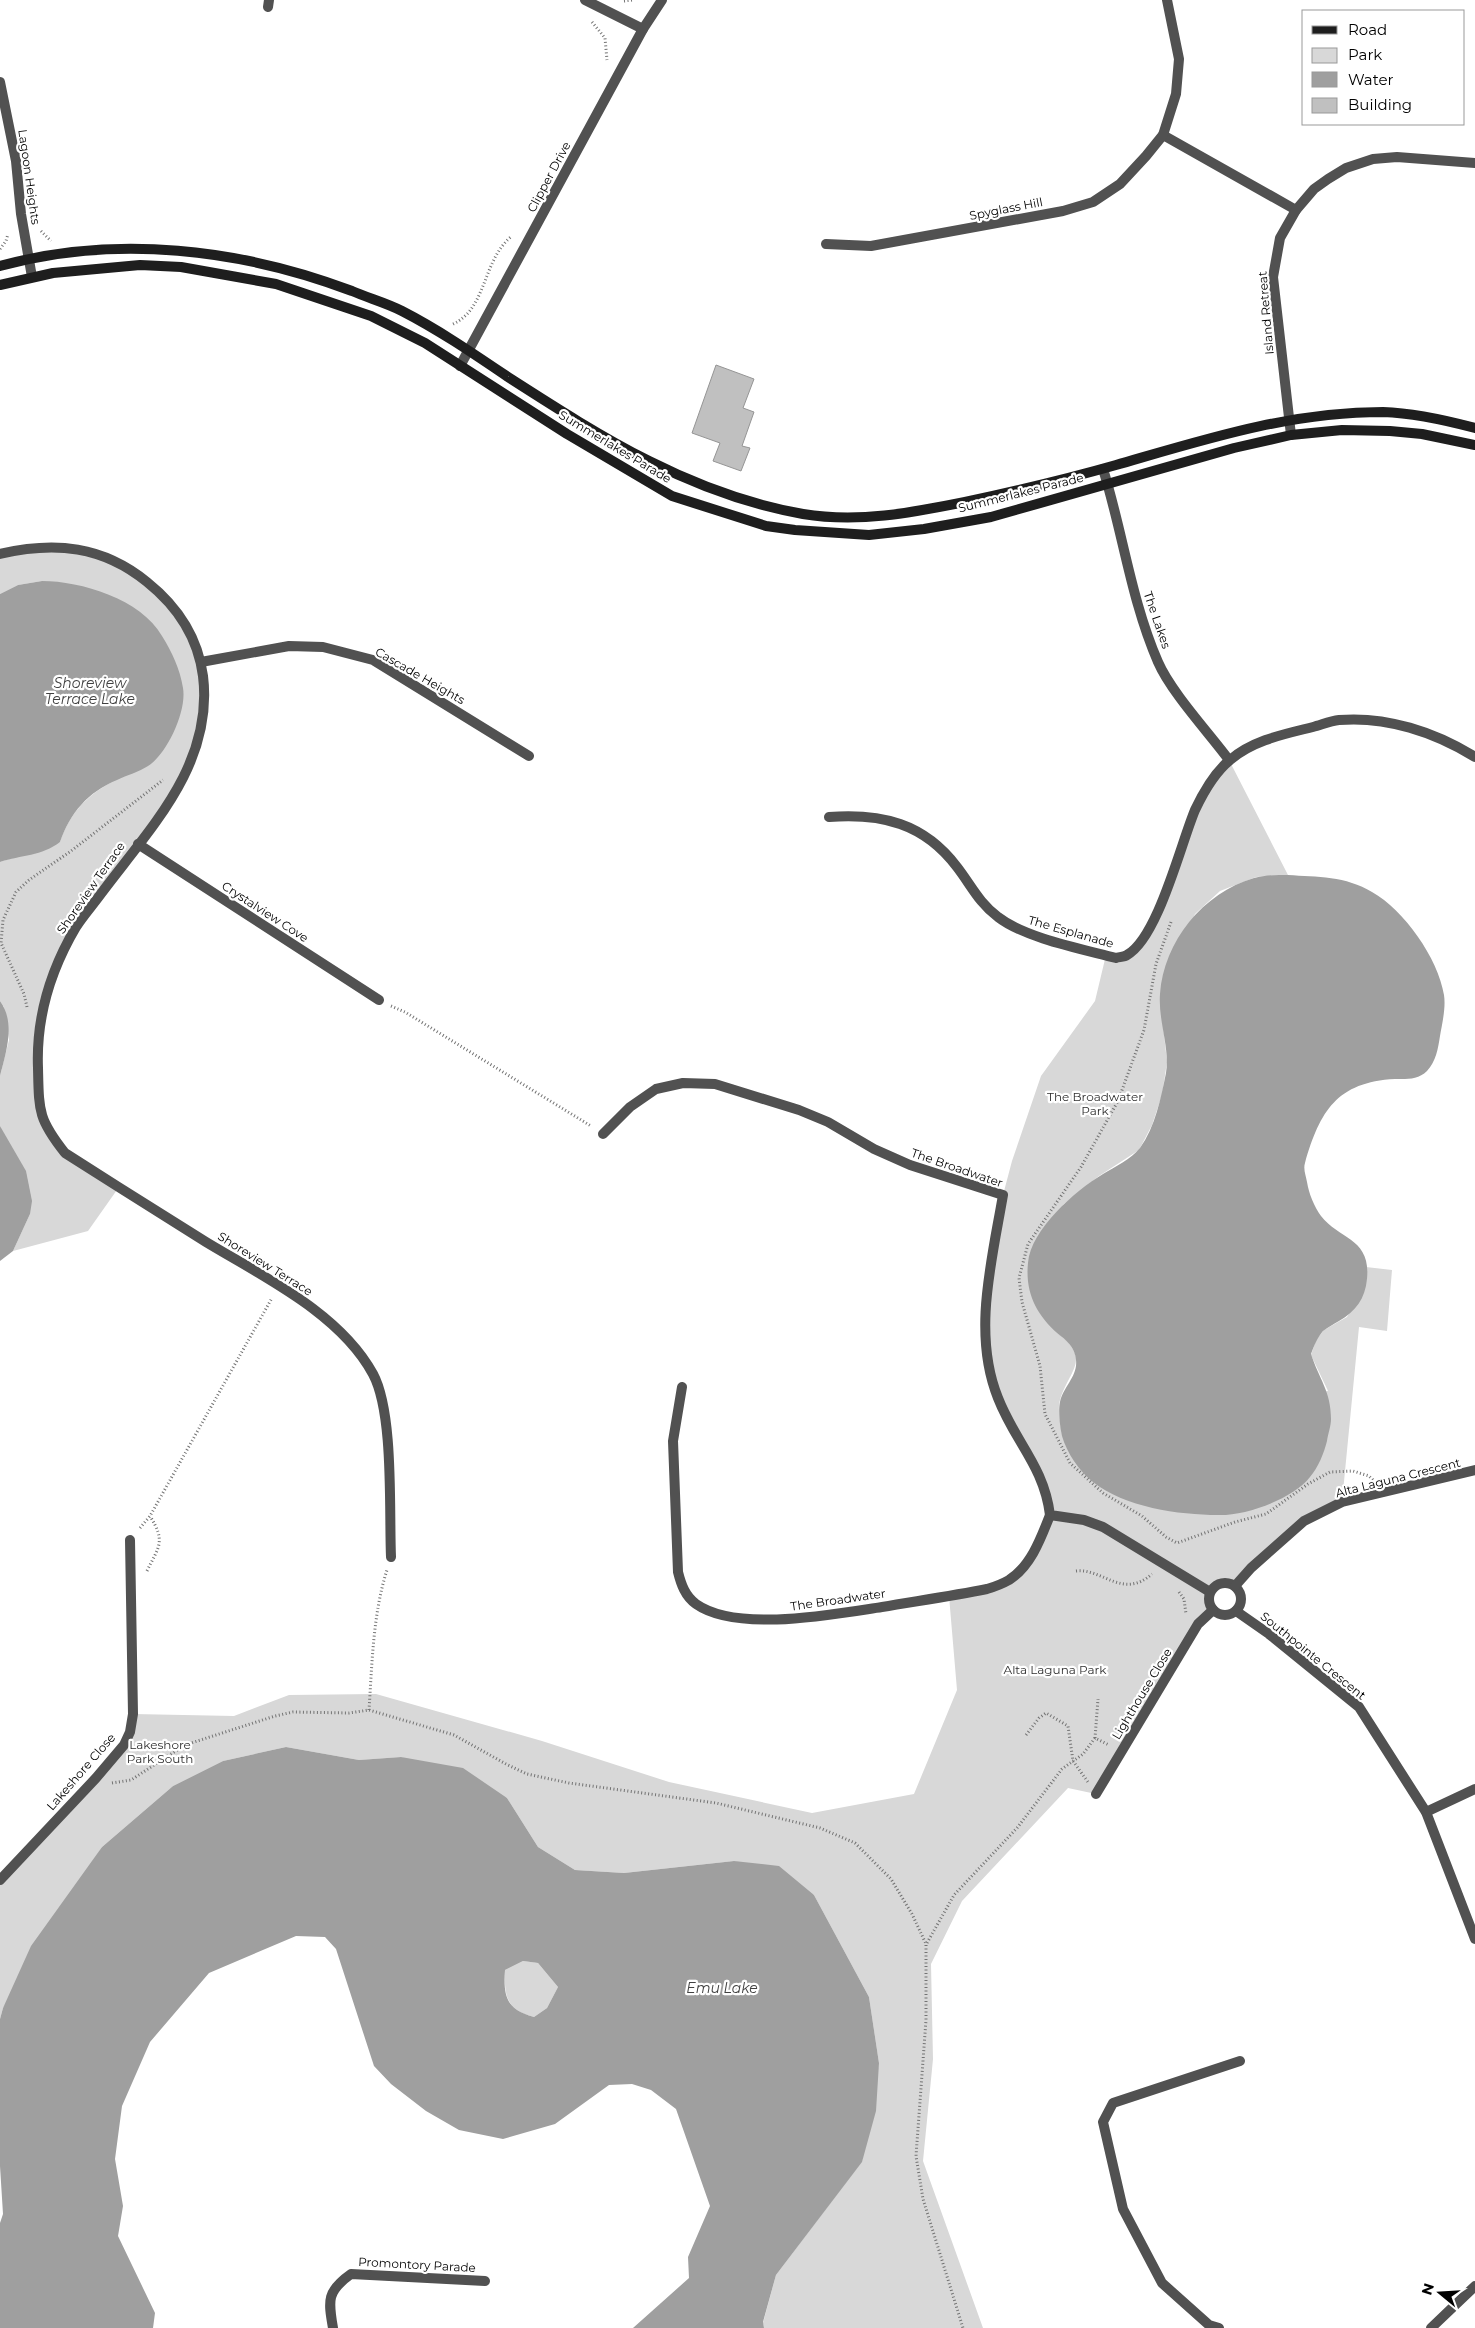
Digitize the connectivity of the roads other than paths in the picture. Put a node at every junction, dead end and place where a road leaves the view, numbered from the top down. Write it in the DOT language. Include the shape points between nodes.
graph roads {
  1 [pos="585,0"];
  2 [pos="662,0"];
  3 [pos="1167,0"];
  4 [pos="643,29"];
  5 [pos="0,82"];
  6 [pos="1163,134"];
  7 [pos="1475,163"];
  8 [pos="1296,210"];
  9 [pos="826,244"];
  10 [pos="30,258"];
  11 [pos="0,266"];
  12 [pos="32,277"];
  13 [pos="0,285"];
  14 [pos="470,352"];
  15 [pos="460,366"];
  16 [pos="1289,419"];
  17 [pos="1475,428"];
  18 [pos="1291,435"];
  19 [pos="1475,445"];
  20 [pos="1103,469"];
  21 [pos="1108,484"];
  22 [pos="0,554"];
  23 [pos="201,662"];
  24 [pos="529,756"];
  25 [pos="1475,757"];
  26 [pos="1230,760"];
  27 [pos="829,817"];
  28 [pos="138,844"];
  29 [pos="379,1000"];
  30 [pos="603,1134"];
  31 [pos="682,1388"];
  32 [pos="1475,1470"];
  33 [pos="1050,1515"];
  34 [pos="130,1540"];
  35 [pos="391,1557"];
  36 [pos="1235,1586"];
  37 [pos="1210,1592"];
  38 [pos="1213,1610"];
  39 [pos="1236,1611"];
  40 [pos="1475,1788"];
  41 [pos="1096,1794"];
  42 [pos="1426,1812"];
  43 [pos="0,1880"];
  44 [pos="1475,1939"];
  45 [pos="1240,2061"];
  46 [pos="485,2281"];
  47 [pos="1475,2286"];
  48 [pos="333,2328"];
  49 [pos="1218,2328"];
  50 [pos="1431,2328"];
  1 -- 4 [label="street"];
  2 -- 4 [label="street, Clipper Drive"];
  3 -- 6 [label="street, Spyglass Hill" via="1179,59 1176,94"];
  4 -- 14 [label="street, Clipper Drive"];
  5 -- 10 [label="street, Lagoon Heights"];
  6 -- 8 [label="street"];
  6 -- 9 [label="street, Spyglass Hill" via="1120,184 1093,202 1063,211 871,246"];
  7 -- 8 [label="street, Island Retreat" via="1397,157 1373,159 1346,168 1314,189"];
  8 -- 16 [label="street, Island Retreat" via="1280,238 1273,277"];
  10 -- 11 [label="street, Summerlakes Parade"];
  10 -- 12 [label="street, Lagoon Heights"];
  10 -- 14 [label="street, Summerlakes Parade" via="106,250 161,250 229,256 313,278 400,310"];
  12 -- 13 [label="street, Summerlakes Parade"];
  12 -- 15 [label="street, Summerlakes Parade" via="140,265 181,267 259,280 314,295 371,316 425,343"];
  14 -- 15 [label="street, Clipper Drive"];
  14 -- 20 [label="street, Summerlakes Parade" via="562,412 664,470 737,499 807,515 860,518 905,514"];
  15 -- 21 [label="street, Summerlakes Parade" via="672,496 766,526 869,535 924,529 992,516"];
  16 -- 17 [label="street, Summerlakes Parade" via="1385,412 1434,418"];
  16 -- 18 [label="street, Island Retreat"];
  16 -- 20 [label="street, Summerlakes Parade"];
  18 -- 19 [label="street, Summerlakes Parade" via="1342,430 1390,431"];
  18 -- 21 [label="street, Summerlakes Parade"];
  20 -- 21 [label="street, The Lakes"];
  21 -- 26 [label="street, The Lakes" via="1137,604 1158,664"];
  22 -- 23 [label="street, Shoreview Terrace" via="55,547 93,552 117,561 156,589 177,614 185,624"];
  23 -- 24 [label="street, Cascade Heights" via="289,646 323,647 373,660"];
  23 -- 28 [label="street, Shoreview Terrace" via="205,694 197,750 168,803"];
  25 -- 26 [label="street" via="1450,742 1388,722 1338,720 1277,736 1253,745"];
  26 -- 27 [label="street, The Esplanade" via="1212,781 1196,808 1155,917 1137,946 1116,958 1022,931 998,918 977,898 957,866 937,844 914,830 885,818 858,815"];
  28 -- 29 [label="street, Crystalview Cove"];
  28 -- 35 [label="street, Shoreview Terrace" via="77,926 50,979 42,1007 37,1047 39,1111 48,1132 65,1153 279,1287 333,1324 358,1353 373,1374 382,1400 387,1441"];
  30 -- 33 [label="street, The Broadwater" via="630,1107 656,1089 683,1083 715,1084 799,1110 910,1165 1003,1195 985,1312 986,1353 996,1395 1009,1425 1039,1472"];
  31 -- 33 [label="street, The Broadwater" via="673,1441 678,1572 683,1590 695,1604 714,1613 769,1619 810,1618 987,1590 1009,1580 1026,1563"];
  32 -- 36 [label="street, Alta Laguna Crescent" via="1342,1502 1304,1522"];
  33 -- 37 [label="street" via="1084,1520 1103,1527"];
  34 -- 43 [label="street, Lakeshore Close" via="133,1714 130,1732 124,1746 96,1778"];
  36 -- 37 [label="street" via="1229,1582 1220,1583"];
  36 -- 39 [label="street" via="1241,1603"];
  37 -- 38 [label="street"];
  38 -- 39 [label="street" via="1228,1615"];
  38 -- 41 [label="street, Lighthouse Close" via="1198,1624"];
  39 -- 42 [label="street, Southpointe Crescent" via="1359,1707"];
  40 -- 42 [label="street"];
  42 -- 44 [label="street, Southpointe Crescent"];
  45 -- 49 [label="street" via="1113,2103 1103,2122 1123,2209 1162,2282 1209,2325"];
  46 -- 48 [label="street, Promontory Parade" via="351,2274 337,2284 328,2304"];
  47 -- 50 [label="street"];
}
